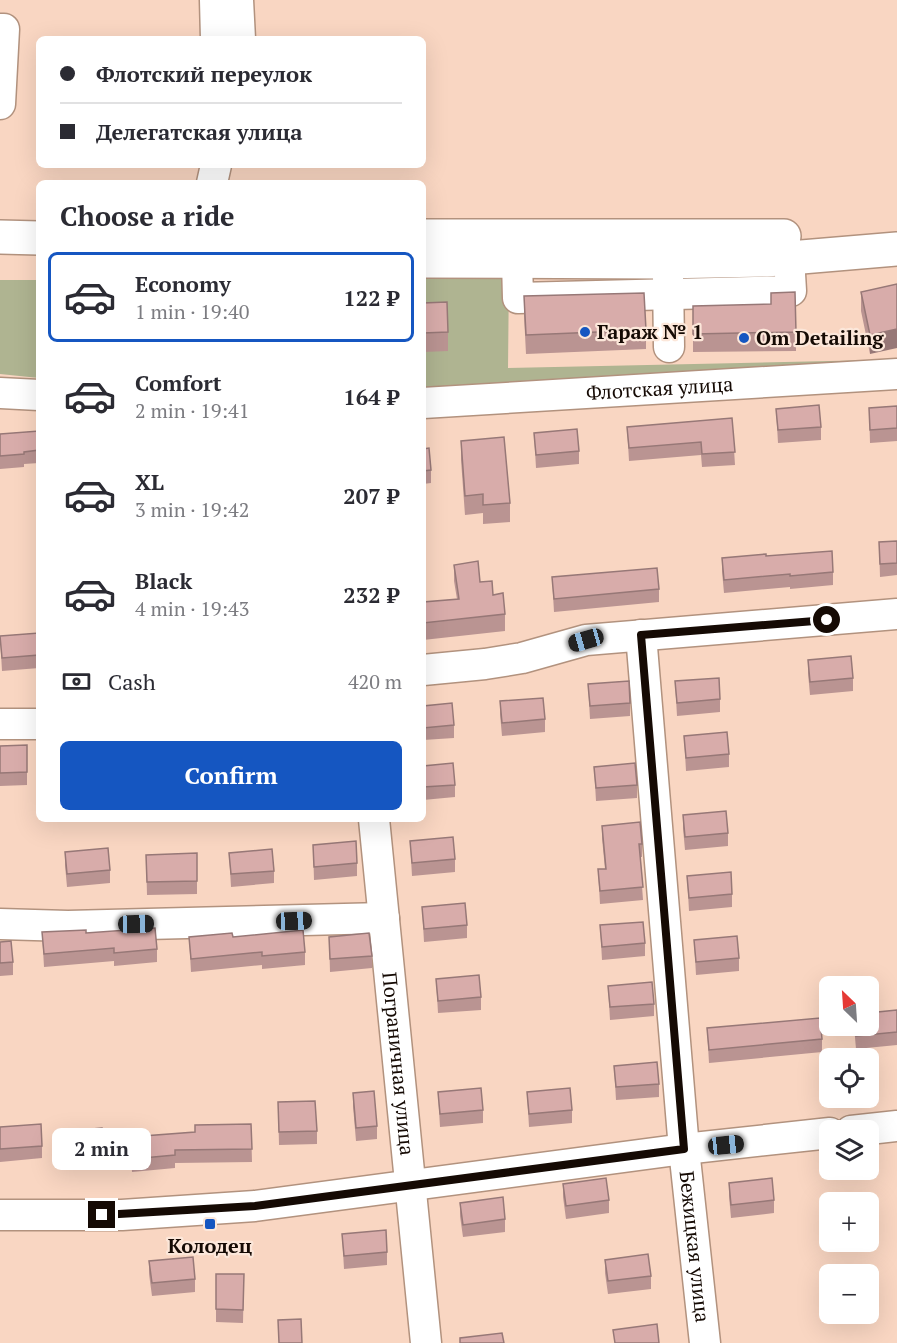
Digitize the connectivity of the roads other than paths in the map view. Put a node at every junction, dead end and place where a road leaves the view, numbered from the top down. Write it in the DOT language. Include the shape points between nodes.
graph roads {
  1 [pos="215,0"];
  2 [pos="238,0"];
  3 [pos="0,29"];
  4 [pos="216,36"];
  5 [pos="240,36"];
  6 [pos="0,104"];
  7 [pos="897,230"];
  8 [pos="426,236"];
  9 [pos="0,237"];
  10 [pos="36,238"];
  11 [pos="667,249"];
  12 [pos="897,249"];
  13 [pos="789,258"];
  14 [pos="0,259"];
  15 [pos="36,259"];
  16 [pos="426,261"];
  17 [pos="518,261"];
  18 [pos="668,294"];
  19 [pos="669,347"];
  20 [pos="897,374"];
  21 [pos="0,393"];
  22 [pos="36,395"];
  23 [pos="426,404"];
  24 [pos="897,614"];
  25 [pos="641,635"];
  26 [pos="426,670"];
  27 [pos="0,724"];
  28 [pos="36,724"];
  29 [pos="374,822"];
  30 [pos="384,918"];
  31 [pos="0,924"];
  32 [pos="897,1126"];
  33 [pos="879,1128"];
  34 [pos="819,1134"];
  35 [pos="684,1149"];
  36 [pos="410,1186"];
  37 [pos="0,1215"];
  38 [pos="426,1343"];
  39 [pos="705,1343"];
  1 -- 4 [label="street"];
  2 -- 5 [label="street"];
  3 -- 6 [label="street" via="4,29"];
  7 -- 11 [label="main road" via="757,237"];
  8 -- 11 [label="main road"];
  9 -- 10 [label="main road"];
  11 -- 13 [label="main road"];
  11 -- 17 [label="main road"];
  11 -- 18 [label="street"];
  12 -- 13 [label="main road"];
  13 -- 18 [label="street" via="791,291"];
  14 -- 15 [label="main road"];
  16 -- 17 [label="main road"];
  17 -- 18 [label="street" via="518,298"];
  18 -- 19 [label="street"];
  20 -- 23 [label="street, Флотская улица"];
  21 -- 22 [label="street"];
  24 -- 25 [label="street"];
  25 -- 26 [label="street" via="586,640 522,658"];
  25 -- 35 [label="street"];
  27 -- 28 [label="street"];
  29 -- 30 [label="street, Пограничная улица"];
  30 -- 31 [label="street"];
  30 -- 36 [label="street, Пограничная улица"];
  32 -- 33 [label="street"];
  34 -- 35 [label="street, Бежицкая улица"];
  35 -- 36 [label="street, Бежицкая улица"];
  35 -- 39 [label="street, Бежицкая улица"];
  36 -- 37 [label="street, Бежицкая улица" via="255,1206 122,1215"];
  36 -- 38 [label="street, Пограничная улица"];
}
